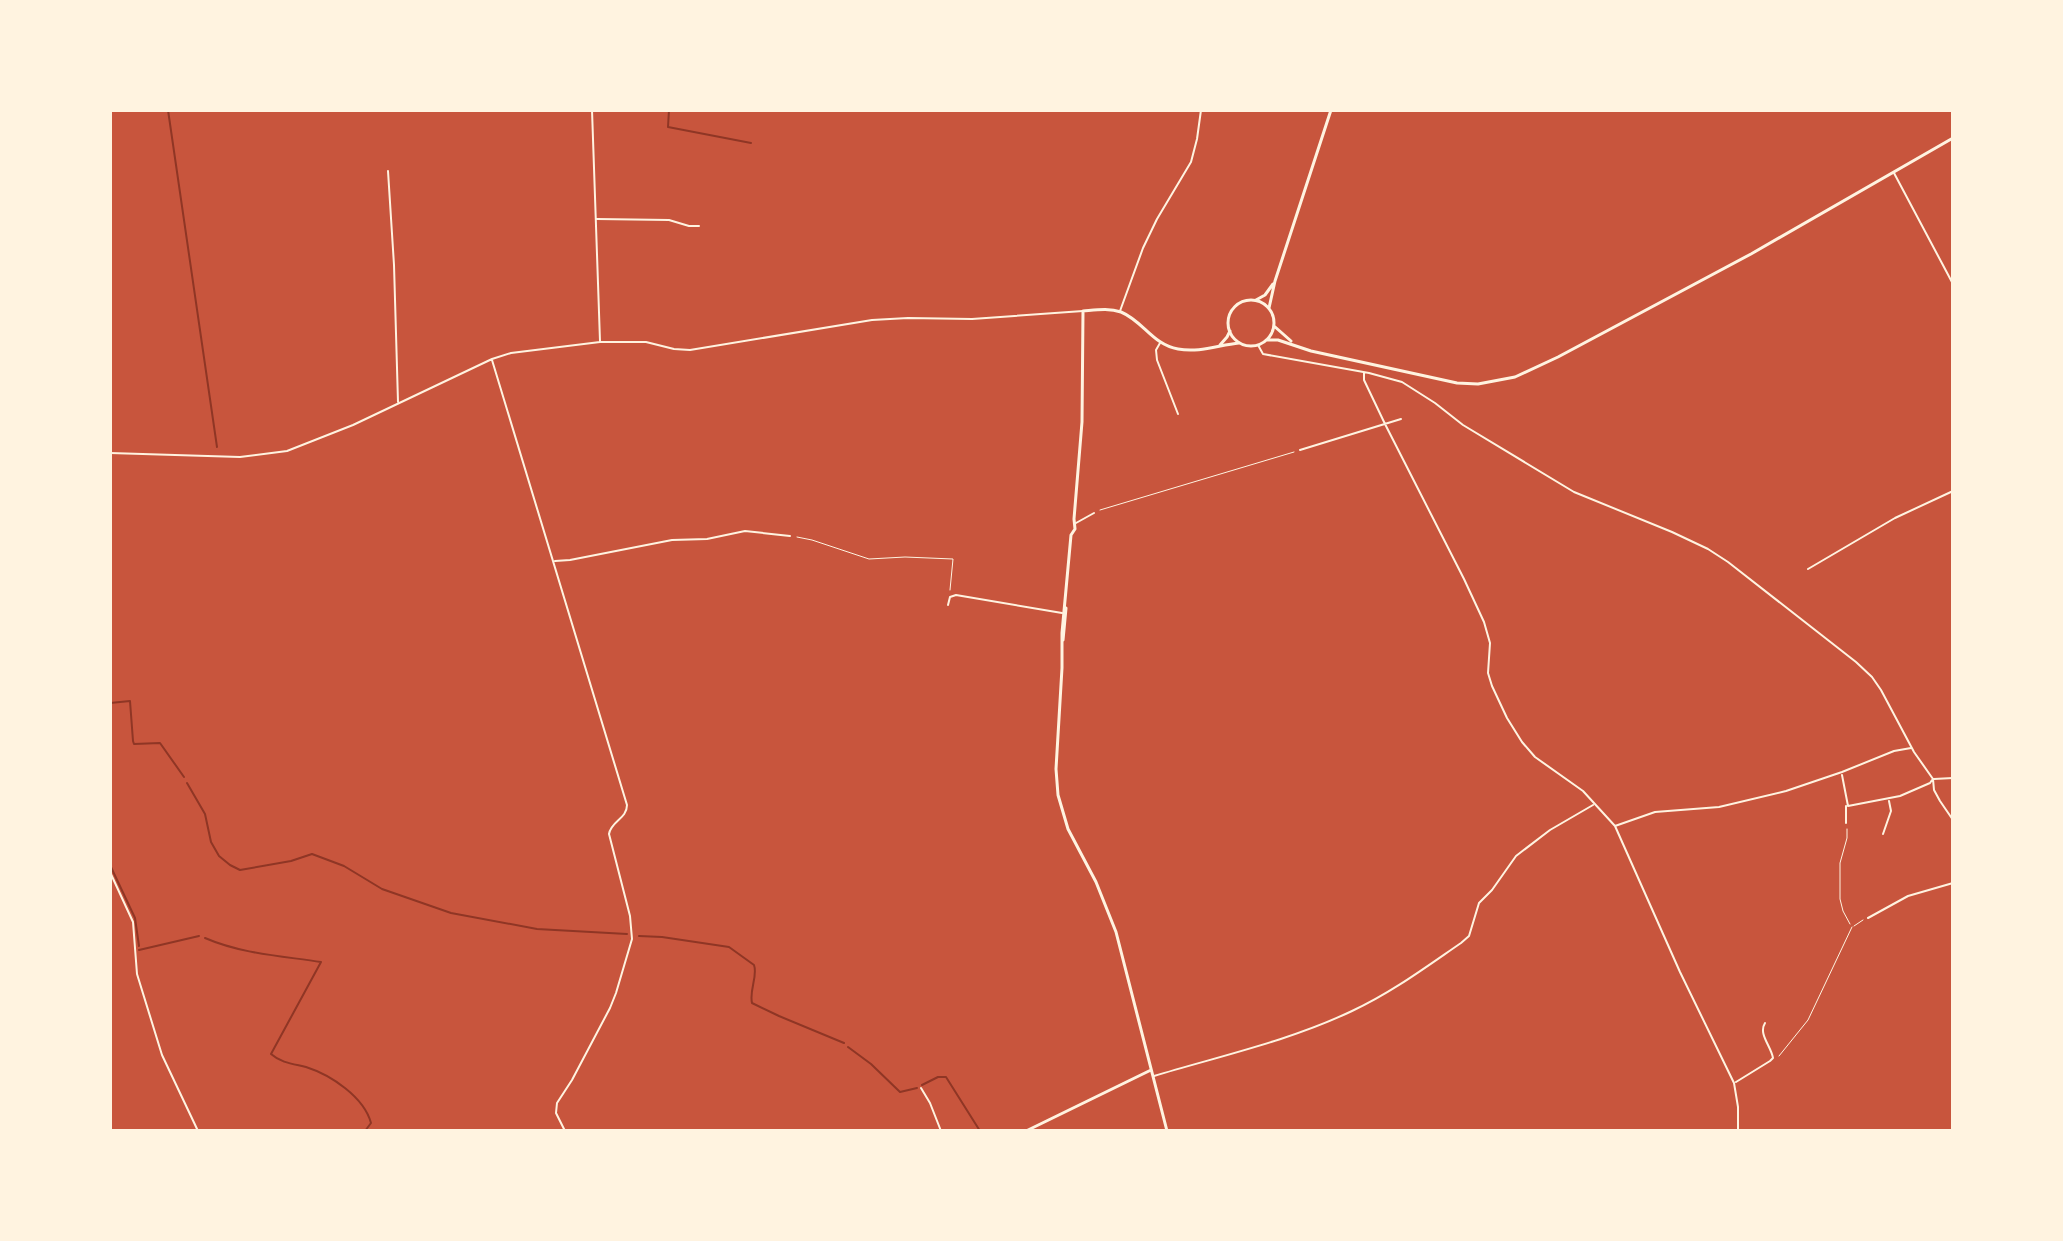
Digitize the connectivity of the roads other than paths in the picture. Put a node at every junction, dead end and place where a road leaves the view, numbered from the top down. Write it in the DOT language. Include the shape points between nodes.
graph roads {
  1 [pos="592,110"];
  2 [pos="1201,110"];
  3 [pos="1331,110"];
  4 [pos="1953,138"];
  5 [pos="388,171"];
  6 [pos="1894,173"];
  7 [pos="596,219"];
  8 [pos="699,226"];
  9 [pos="1275,281"];
  10 [pos="1953,284"];
  11 [pos="1255,301"];
  12 [pos="1269,308"];
  13 [pos="1083,311"];
  14 [pos="1120,312"];
  15 [pos="1274,326"];
  16 [pos="1230,331"];
  17 [pos="1266,340"];
  18 [pos="600,342"];
  19 [pos="1160,343"];
  20 [pos="1239,343"];
  21 [pos="1294,344"];
  22 [pos="1258,345"];
  23 [pos="1217,348"];
  24 [pos="492,359"];
  25 [pos="1364,372"];
  26 [pos="398,404"];
  27 [pos="1178,414"];
  28 [pos="1401,419"];
  29 [pos="1385,424"];
  30 [pos="1300,450"];
  31 [pos="110,453"];
  32 [pos="1953,491"];
  33 [pos="1094,513"];
  34 [pos="1076,523"];
  35 [pos="790,536"];
  36 [pos="554,561"];
  37 [pos="1808,569"];
  38 [pos="948,605"];
  39 [pos="1066,605"];
  40 [pos="1063,613"];
  41 [pos="1062,644"];
  42 [pos="1912,748"];
  43 [pos="1842,772"];
  44 [pos="1953,778"];
  45 [pos="1933,779"];
  46 [pos="1889,799"];
  47 [pos="1594,804"];
  48 [pos="1848,806"];
  49 [pos="1953,820"];
  50 [pos="1846,823"];
  51 [pos="1615,826"];
  52 [pos="1883,834"];
  53 [pos="110,872"];
  54 [pos="1953,883"];
  55 [pos="1868,918"];
  56 [pos="1765,1023"];
  57 [pos="1151,1070"];
  58 [pos="1154,1076"];
  59 [pos="1734,1083"];
  60 [pos="921,1088"];
  61 [pos="198,1131"];
  62 [pos="565,1131"];
  63 [pos="941,1131"];
  64 [pos="1026,1131"];
  65 [pos="1167,1131"];
  66 [pos="1738,1131"];
  1 -- 7 [label="street"];
  2 -- 14 [label="street" via="1191,162 1150,233"];
  3 -- 9 [label="street"];
  4 -- 6 [label="street"];
  5 -- 26 [label="street"];
  6 -- 10 [label="street"];
  6 -- 21 [label="street" via="1515,377 1457,383"];
  7 -- 8 [label="street" via="658,219"];
  7 -- 18 [label="street"];
  9 -- 11 [label="street"];
  9 -- 12 [label="street"];
  11 -- 12 [label="street"];
  11 -- 16 [label="street" via="1234,308"];
  12 -- 15 [label="street"];
  13 -- 14 [label="street"];
  13 -- 18 [label="street" via="898,318 690,350 646,342"];
  13 -- 34 [label="street"];
  14 -- 19 [label="street"];
  15 -- 17 [label="street"];
  15 -- 21 [label="street"];
  16 -- 20 [label="street"];
  16 -- 23 [label="street"];
  17 -- 21 [label="street"];
  17 -- 22 [label="street"];
  18 -- 24 [label="street"];
  19 -- 23 [label="street" via="1185,350"];
  19 -- 27 [label="street" via="1157,360"];
  20 -- 22 [label="street"];
  20 -- 23 [label="street"];
  22 -- 25 [label="street" via="1262,353"];
  24 -- 26 [label="street"];
  24 -- 36 [label="street"];
  25 -- 29 [label="street"];
  25 -- 42 [label="street" via="1408,385 1581,496 1672,532 1728,562 1864,669"];
  26 -- 31 [label="street" via="275,454"];
  28 -- 29 [label="street"];
  29 -- 30 [label="street"];
  29 -- 47 [label="street" via="1484,622 1490,643 1488,673 1507,718 1535,757"];
  32 -- 37 [label="street"];
  33 -- 34 [label="street"];
  34 -- 39 [label="street"];
  35 -- 36 [label="street" via="745,531"];
  36 -- 62 [label="street" via="627,805 609,834 632,939 610,1008 557,1103"];
  38 -- 40 [label="street" via="956,595"];
  39 -- 40 [label="street"];
  39 -- 41 [label="street"];
  40 -- 41 [label="street"];
  41 -- 57 [label="street" via="1056,769 1060,803 1113,922"];
  42 -- 43 [label="street"];
  42 -- 45 [label="street"];
  43 -- 48 [label="street"];
  43 -- 51 [label="street" via="1743,802 1655,812"];
  44 -- 45 [label="street"];
  45 -- 46 [label="street"];
  45 -- 49 [label="street"];
  46 -- 48 [label="street"];
  46 -- 52 [label="street"];
  47 -- 51 [label="street"];
  47 -- 58 [label="street" via="1516,856 1479,903 1469,936 1377,997 1331,1021"];
  48 -- 50 [label="street"];
  51 -- 59 [label="street"];
  53 -- 61 [label="street" via="131,918 140,989 162,1055"];
  54 -- 55 [label="street" via="1908,896"];
  56 -- 59 [label="street" via="1762,1033 1773,1058"];
  57 -- 58 [label="street"];
  57 -- 64 [label="street"];
  58 -- 65 [label="street"];
  59 -- 66 [label="street"];
  60 -- 63 [label="street"];
}
